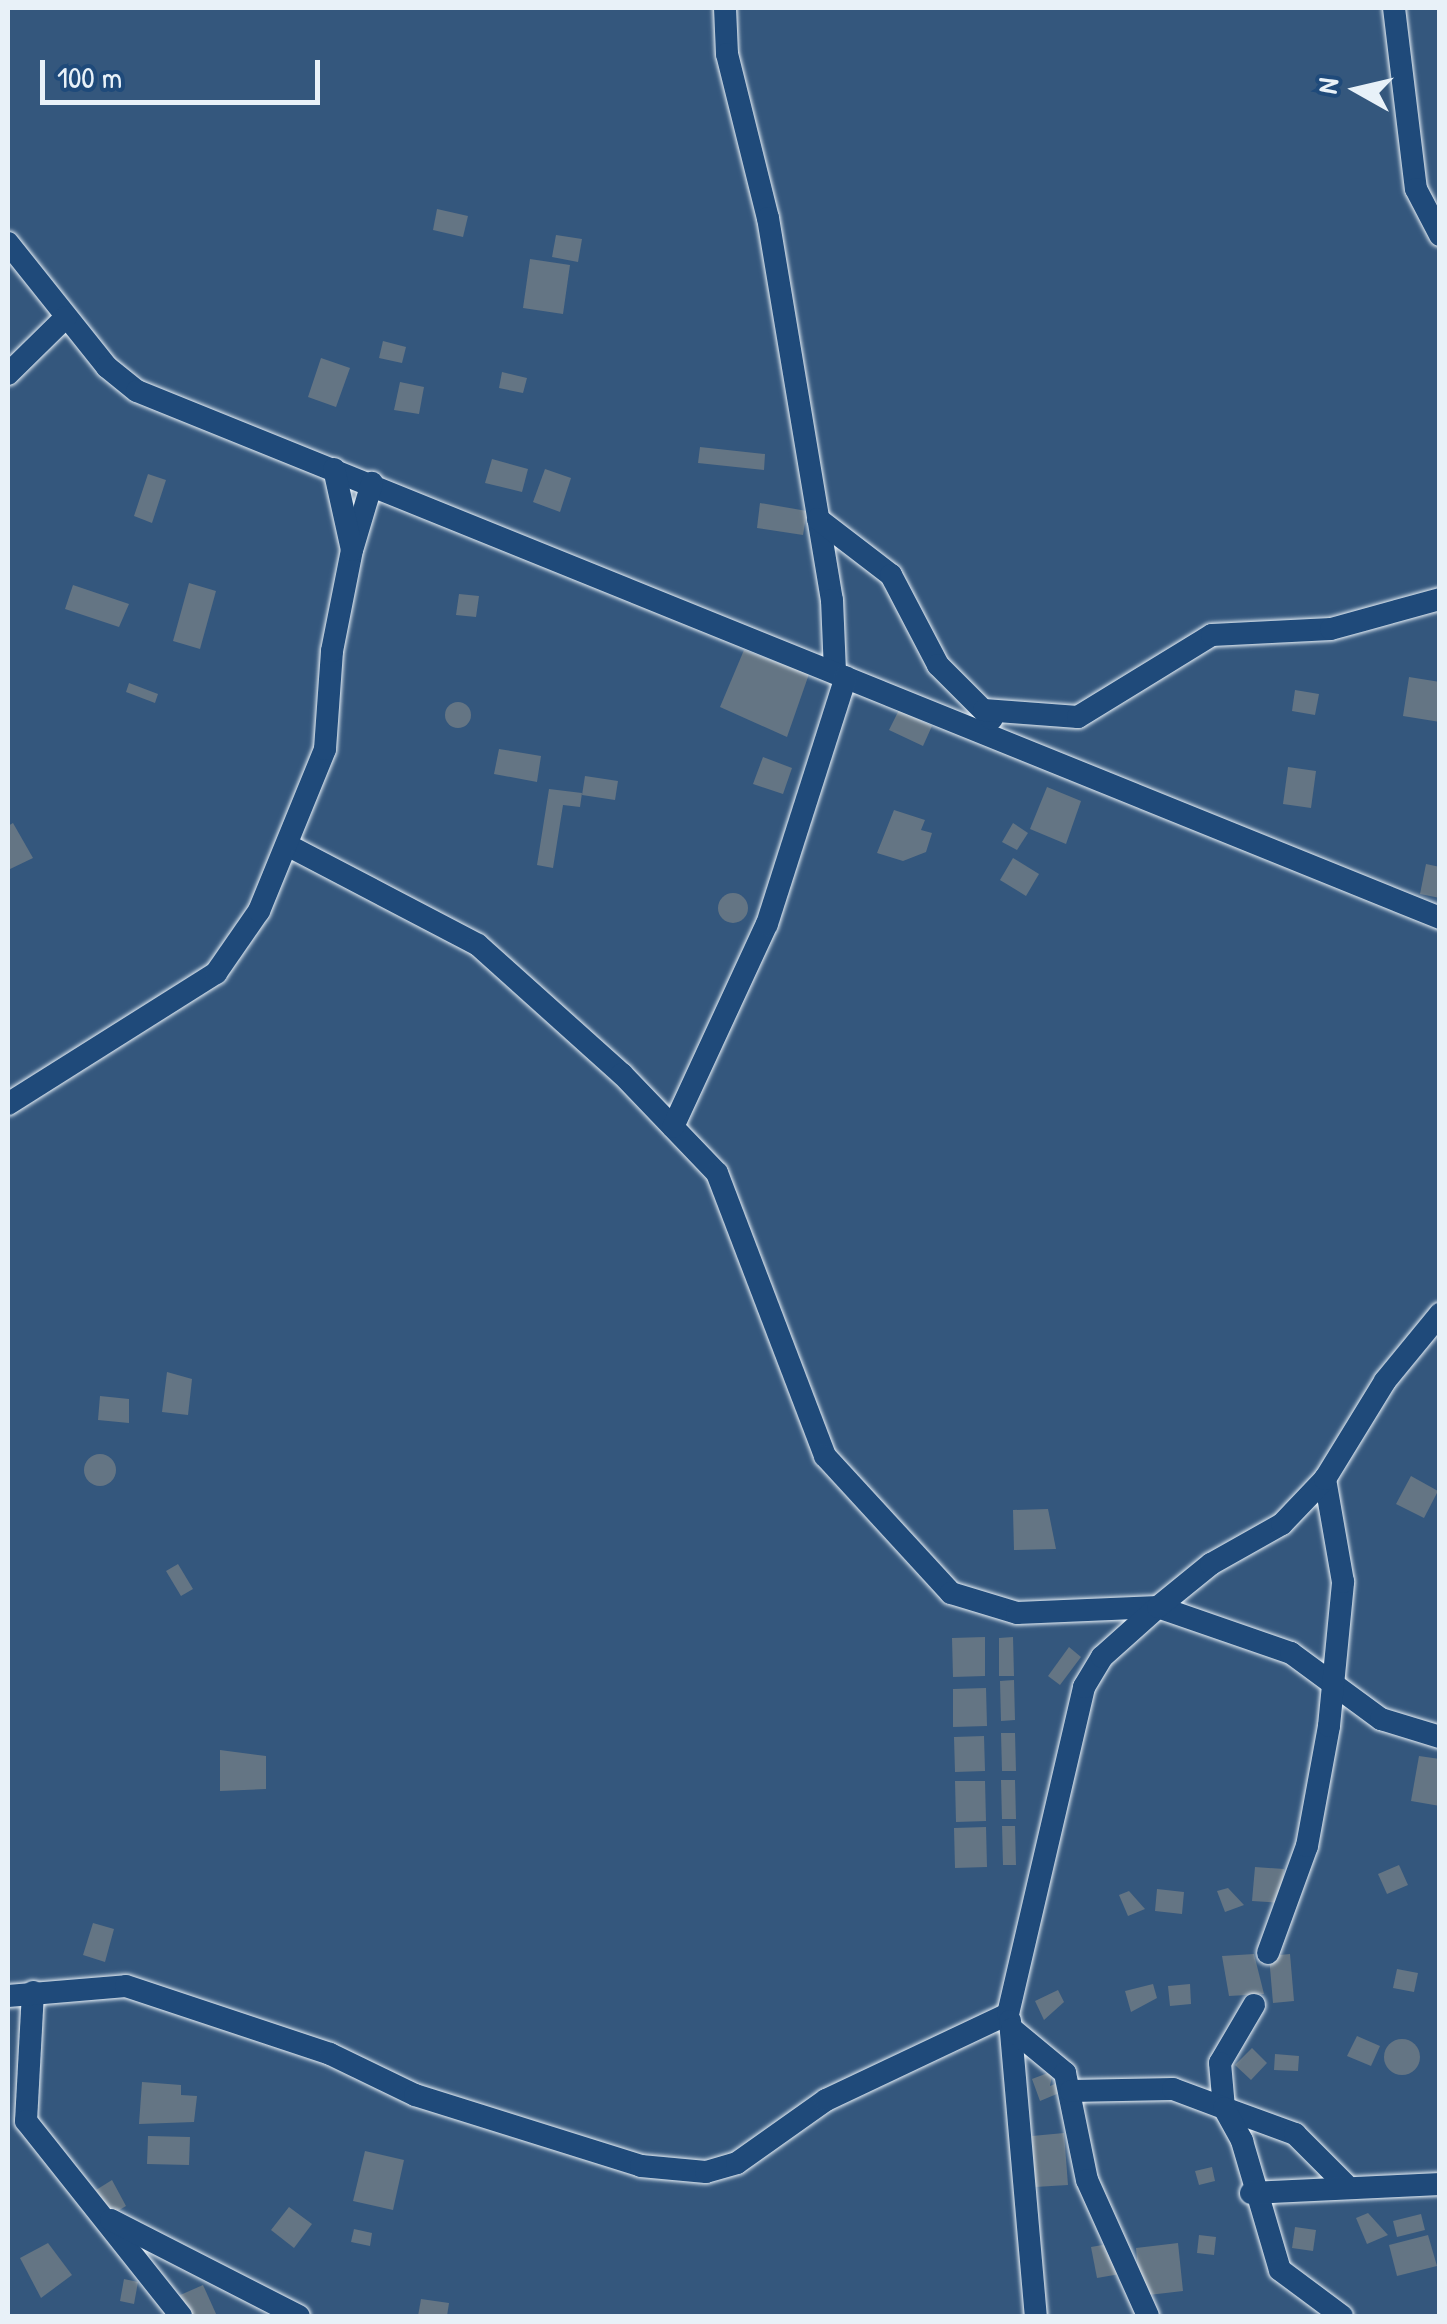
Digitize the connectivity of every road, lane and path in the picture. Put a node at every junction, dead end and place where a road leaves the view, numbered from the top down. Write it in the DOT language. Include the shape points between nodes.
graph roads {
  1 [pos="725,8"];
  2 [pos="1394,8"];
  3 [pos="1440,236"];
  4 [pos="8,243"];
  5 [pos="66,317"];
  6 [pos="8,374"];
  7 [pos="334,468"];
  8 [pos="372,483"];
  9 [pos="818,519"];
  10 [pos="352,550"];
  11 [pos="1440,599"];
  12 [pos="841,674"];
  13 [pos="984,710"];
  14 [pos="1007,737"];
  15 [pos="289,846"];
  16 [pos="1440,918"];
  17 [pos="8,1104"];
  18 [pos="673,1127"];
  19 [pos="1440,1314"];
  20 [pos="1326,1479"];
  21 [pos="1158,1607"];
  22 [pos="1334,1681"];
  23 [pos="1440,1737"];
  24 [pos="1268,1953"];
  25 [pos="33,1992"];
  26 [pos="8,1996"];
  27 [pos="1254,2005"];
  28 [pos="1010,2021"];
  29 [pos="1071,2092"];
  30 [pos="1224,2108"];
  31 [pos="1345,2184"];
  32 [pos="1440,2184"];
  33 [pos="1251,2194"];
  34 [pos="99,2214"];
  35 [pos="181,2316"];
  36 [pos="299,2316"];
  37 [pos="1036,2316"];
  38 [pos="1148,2316"];
  39 [pos="1342,2316"];
  1 -- 9 [label="street" via="726,54 768,218"];
  2 -- 3 [label="street" via="1416,190"];
  4 -- 5 [label="street"];
  5 -- 6 [label="street"];
  5 -- 7 [label="street" via="137,391"];
  7 -- 8 [label="street"];
  7 -- 10 [label="street"];
  8 -- 10 [label="street"];
  8 -- 12 [label="street"];
  9 -- 12 [label="street"];
  9 -- 13 [label="street" via="890,575 938,664"];
  10 -- 15 [label="street" via="332,650 326,749"];
  11 -- 13 [label="street" via="1332,629 1212,636 1078,717"];
  12 -- 14 [label="street"];
  12 -- 18 [label="street" via="812,800 746,978"];
  13 -- 14 [label="street"];
  14 -- 16 [label="street" via="1310,871"];
  15 -- 17 [label="street" via="240,948 216,973"];
  15 -- 18 [label="street" via="478,945"];
  18 -- 21 [label="street" via="734,1202 757,1291 826,1456 931,1577 979,1606 1018,1613"];
  19 -- 20 [label="street" via="1385,1381"];
  20 -- 21 [label="street" via="1282,1524 1211,1564"];
  20 -- 22 [label="street" via="1343,1582"];
  21 -- 22 [label="street" via="1264,1641"];
  21 -- 28 [label="street" via="1102,1658 1068,1729"];
  22 -- 23 [label="street" via="1381,1719"];
  22 -- 24 [label="street" via="1307,1846"];
  25 -- 26 [label="street"];
  25 -- 28 [label="street" via="126,1986 330,2054 415,2096 676,2173 737,2163 826,2100"];
  25 -- 34 [label="street" via="26,2120"];
  27 -- 30 [label="street" via="1220,2063"];
  28 -- 29 [label="street" via="1066,2073"];
  28 -- 37 [label="street"];
  29 -- 30 [label="street" via="1172,2089"];
  29 -- 38 [label="street" via="1087,2180"];
  30 -- 31 [label="street" via="1307,2142"];
  30 -- 33 [label="street" via="1242,2141"];
  31 -- 32 [label="street"];
  31 -- 33 [label="street"];
  33 -- 39 [label="street" via="1280,2270"];
  34 -- 35 [label="street"];
  34 -- 36 [label="street"];
}
